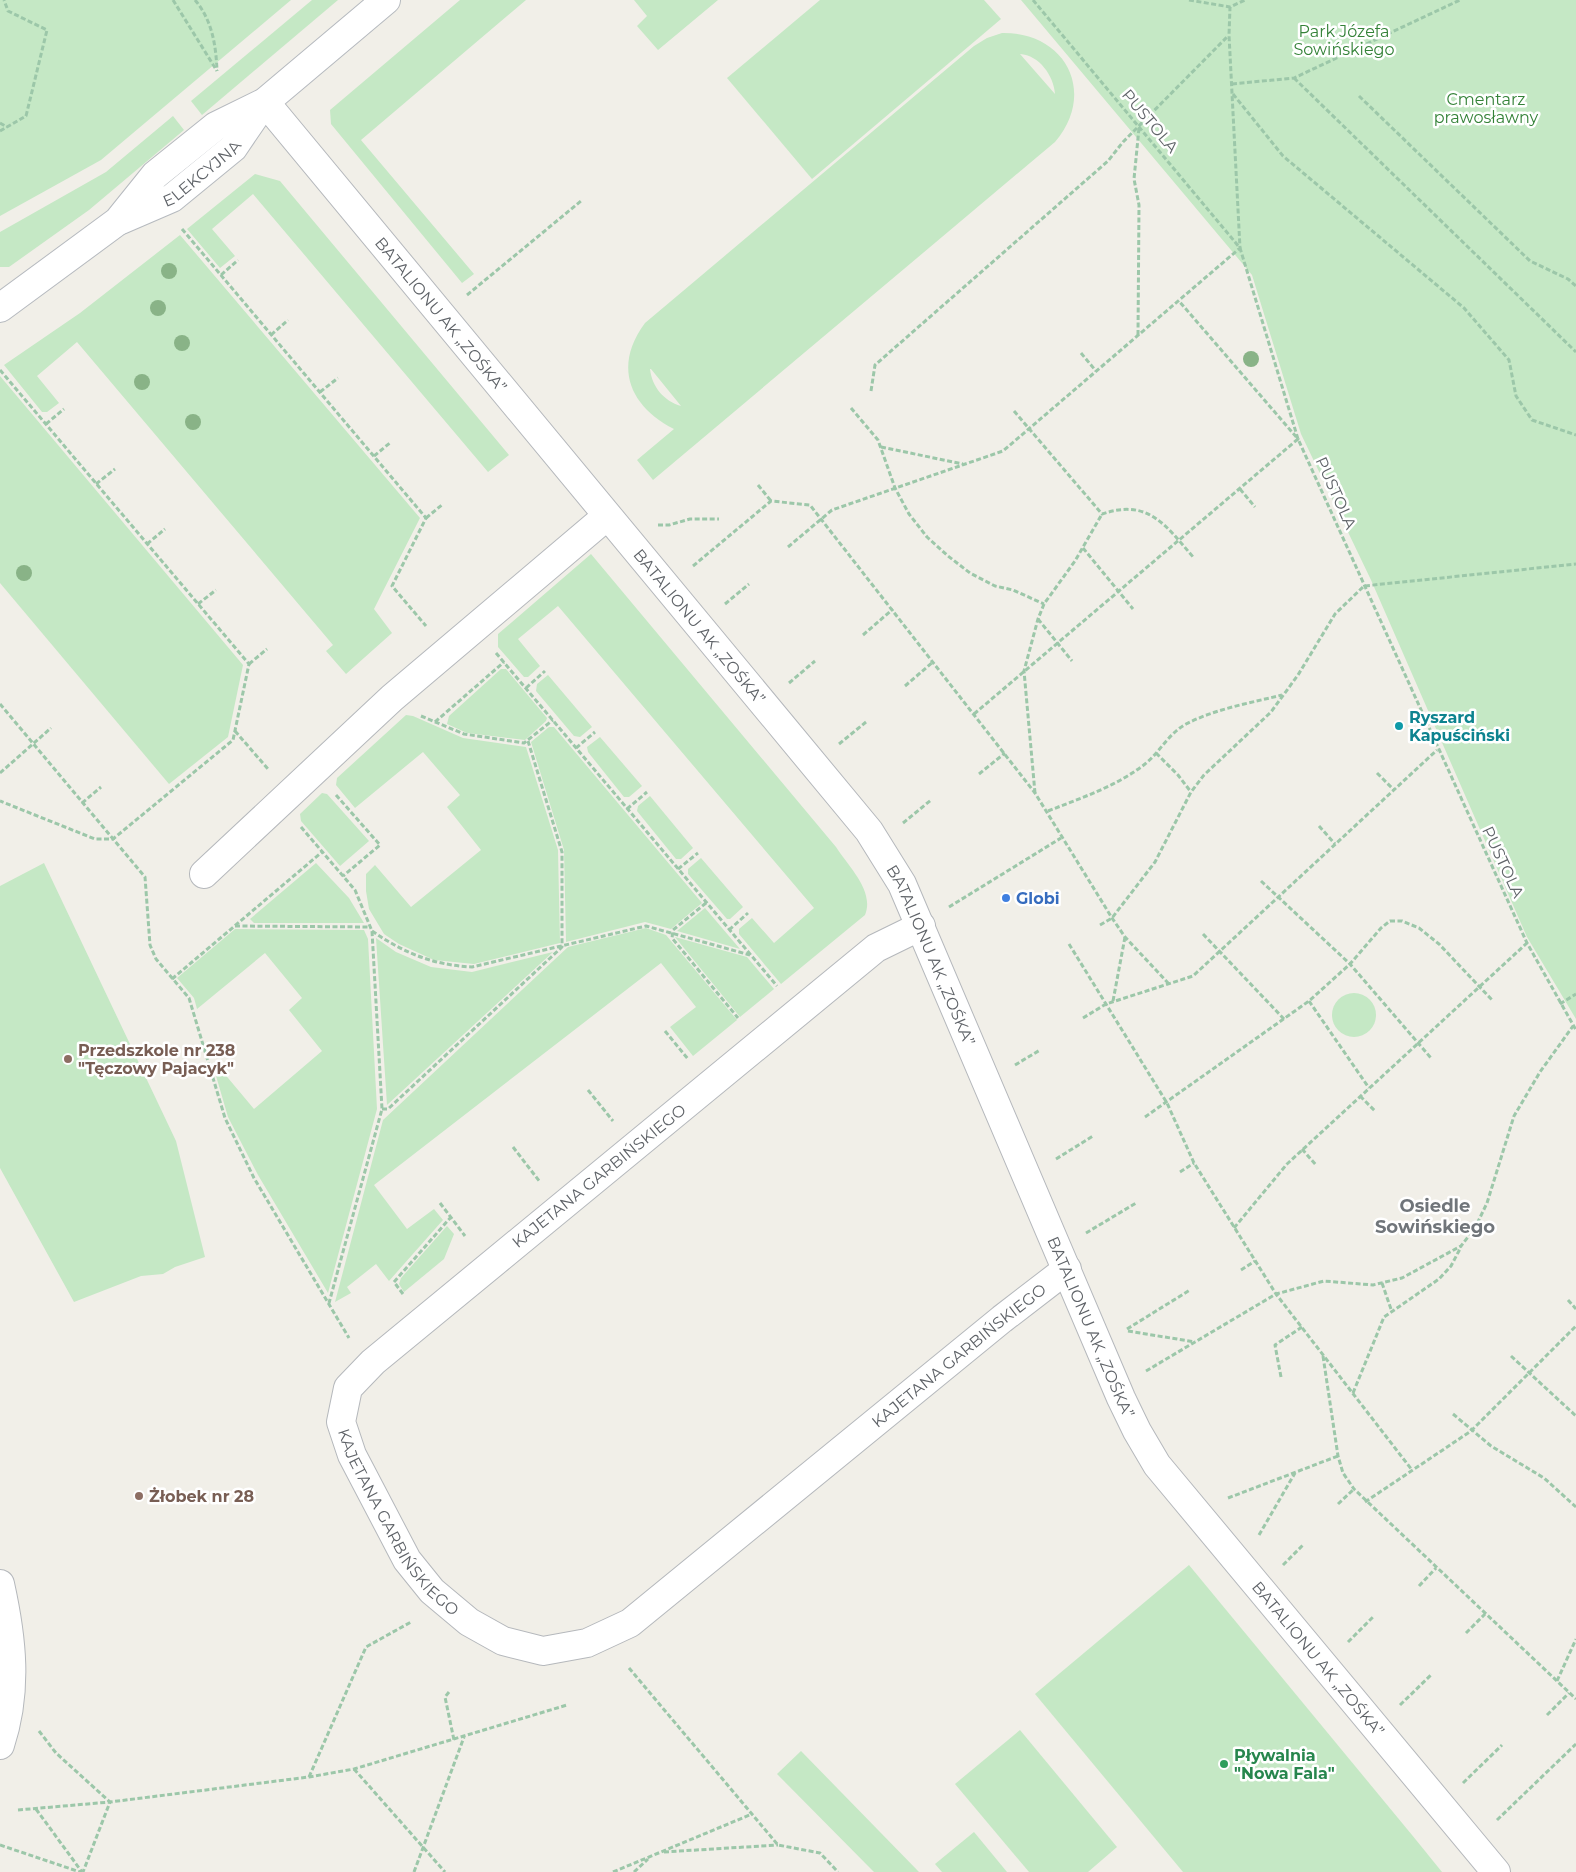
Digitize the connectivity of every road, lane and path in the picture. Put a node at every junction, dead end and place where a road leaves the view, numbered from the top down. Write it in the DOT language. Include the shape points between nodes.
graph roads {
  1 [pos="4,0"];
  2 [pos="173,0"];
  3 [pos="195,0"];
  4 [pos="386,0"];
  5 [pos="1033,0"];
  6 [pos="1189,0"];
  7 [pos="1245,0"];
  8 [pos="1460,0"];
  9 [pos="1230,7"];
  10 [pos="1228,35"];
  11 [pos="1294,78"];
  12 [pos="1232,84"];
  13 [pos="1232,94"];
  14 [pos="1359,96"];
  15 [pos="265,102"];
  16 [pos="0,124"];
  17 [pos="7,127"];
  18 [pos="1139,127"];
  19 [pos="0,131"];
  20 [pos="581,201"];
  21 [pos="178,224"];
  22 [pos="1240,248"];
  23 [pos="238,260"];
  24 [pos="221,275"];
  25 [pos="1576,286"];
  26 [pos="462,299"];
  27 [pos="1179,301"];
  28 [pos="0,308"];
  29 [pos="288,320"];
  30 [pos="271,335"];
  31 [pos="1138,335"];
  32 [pos="1576,352"];
  33 [pos="1081,353"];
  34 [pos="0,370"];
  35 [pos="1096,371"];
  36 [pos="338,378"];
  37 [pos="871,391"];
  38 [pos="320,392"];
  39 [pos="851,408"];
  40 [pos="64,409"];
  41 [pos="1014,411"];
  42 [pos="46,424"];
  43 [pos="1028,428"];
  44 [pos="1576,434"];
  45 [pos="1298,439"];
  46 [pos="391,442"];
  47 [pos="880,447"];
  48 [pos="374,456"];
  49 [pos="963,464"];
  50 [pos="115,469"];
  51 [pos="96,484"];
  52 [pos="758,485"];
  53 [pos="895,488"];
  54 [pos="1240,489"];
  55 [pos="771,501"];
  56 [pos="443,504"];
  57 [pos="1255,506"];
  58 [pos="1102,514"];
  59 [pos="607,516"];
  60 [pos="426,518"];
  61 [pos="823,518"];
  62 [pos="719,519"];
  63 [pos="653,524"];
  64 [pos="165,529"];
  65 [pos="1179,540"];
  66 [pos="147,544"];
  67 [pos="788,547"];
  68 [pos="1083,548"];
  69 [pos="1194,558"];
  70 [pos="1576,564"];
  71 [pos="690,568"];
  72 [pos="749,584"];
  73 [pos="1364,586"];
  74 [pos="216,590"];
  75 [pos="1119,591"];
  76 [pos="198,604"];
  77 [pos="1044,604"];
  78 [pos="722,607"];
  79 [pos="893,609"];
  80 [pos="1133,610"];
  81 [pos="1038,619"];
  82 [pos="475,628"];
  83 [pos="863,635"];
  84 [pos="1058,643"];
  85 [pos="266,649"];
  86 [pos="448,651"];
  87 [pos="815,661"];
  88 [pos="1072,661"];
  89 [pos="504,662"];
  90 [pos="933,662"];
  91 [pos="249,664"];
  92 [pos="545,671"];
  93 [pos="1024,671"];
  94 [pos="787,685"];
  95 [pos="905,686"];
  96 [pos="526,688"];
  97 [pos="1282,695"];
  98 [pos="0,704"];
  99 [pos="413,712"];
  100 [pos="974,714"];
  101 [pos="553,720"];
  102 [pos="435,722"];
  103 [pos="866,722"];
  104 [pos="51,728"];
  105 [pos="235,731"];
  106 [pos="595,732"];
  107 [pos="528,741"];
  108 [pos="33,744"];
  109 [pos="838,746"];
  110 [pos="576,748"];
  111 [pos="1438,750"];
  112 [pos="1004,753"];
  113 [pos="1156,753"];
  114 [pos="315,771"];
  115 [pos="0,773"];
  116 [pos="1377,773"];
  117 [pos="979,774"];
  118 [pos="101,787"];
  119 [pos="1394,790"];
  120 [pos="647,792"];
  121 [pos="1191,792"];
  122 [pos="1035,793"];
  123 [pos="285,798"];
  124 [pos="932,800"];
  125 [pos="0,801"];
  126 [pos="82,803"];
  127 [pos="627,808"];
  128 [pos="1048,811"];
  129 [pos="900,825"];
  130 [pos="1319,826"];
  131 [pos="1061,838"];
  132 [pos="113,839"];
  133 [pos="1335,844"];
  134 [pos="322,852"];
  135 [pos="698,852"];
  136 [pos="678,869"];
  137 [pos="204,874"];
  138 [pos="344,876"];
  139 [pos="1261,880"];
  140 [pos="1278,898"];
  141 [pos="706,903"];
  142 [pos="943,910"];
  143 [pos="748,913"];
  144 [pos="1112,918"];
  145 [pos="1100,925"];
  146 [pos="235,926"];
  147 [pos="921,926"];
  148 [pos="371,927"];
  149 [pos="729,930"];
  150 [pos="372,932"];
  151 [pos="673,933"];
  152 [pos="1203,934"];
  153 [pos="1125,937"];
  154 [pos="1527,943"];
  155 [pos="1069,944"];
  156 [pos="562,947"];
  157 [pos="1220,952"];
  158 [pos="750,955"];
  159 [pos="1350,964"];
  160 [pos="172,979"];
  161 [pos="1169,984"];
  162 [pos="1480,986"];
  163 [pos="782,992"];
  164 [pos="1576,994"];
  165 [pos="1309,1001"];
  166 [pos="1113,1002"];
  167 [pos="1493,1002"];
  168 [pos="1106,1004"];
  169 [pos="1560,1004"];
  170 [pos="1083,1018"];
  171 [pos="1284,1019"];
  172 [pos="743,1024"];
  173 [pos="1574,1026"];
  174 [pos="666,1030"];
  175 [pos="1576,1030"];
  176 [pos="1418,1043"];
  177 [pos="1040,1050"];
  178 [pos="1432,1058"];
  179 [pos="693,1066"];
  180 [pos="1011,1068"];
  181 [pos="1369,1088"];
  182 [pos="588,1090"];
  183 [pos="1360,1096"];
  184 [pos="1167,1103"];
  185 [pos="382,1109"];
  186 [pos="1375,1111"];
  187 [pos="1145,1117"];
  188 [pos="618,1128"];
  189 [pos="1093,1136"];
  190 [pos="514,1147"];
  191 [pos="1302,1149"];
  192 [pos="1052,1161"];
  193 [pos="1194,1163"];
  194 [pos="1316,1165"];
  195 [pos="1180,1172"];
  196 [pos="542,1184"];
  197 [pos="1136,1203"];
  198 [pos="440,1204"];
  199 [pos="451,1217"];
  200 [pos="1234,1228"];
  201 [pos="1083,1235"];
  202 [pos="466,1236"];
  203 [pos="1461,1246"];
  204 [pos="1255,1262"];
  205 [pos="1067,1269"];
  206 [pos="1241,1270"];
  207 [pos="1382,1283"];
  208 [pos="1190,1290"];
  209 [pos="1276,1294"];
  210 [pos="406,1299"];
  211 [pos="1568,1300"];
  212 [pos="329,1304"];
  213 [pos="1576,1309"];
  214 [pos="1392,1312"];
  215 [pos="1576,1326"];
  216 [pos="1302,1328"];
  217 [pos="1195,1342"];
  218 [pos="352,1343"];
  219 [pos="1323,1354"];
  220 [pos="1511,1356"];
  221 [pos="1143,1372"];
  222 [pos="1528,1374"];
  223 [pos="1281,1377"];
  224 [pos="1353,1393"];
  225 [pos="1453,1414"];
  226 [pos="1576,1416"];
  227 [pos="1471,1431"];
  228 [pos="1338,1456"];
  229 [pos="1412,1470"];
  230 [pos="1296,1472"];
  231 [pos="1354,1489"];
  232 [pos="1225,1499"];
  233 [pos="1365,1502"];
  234 [pos="1338,1504"];
  235 [pos="1576,1507"];
  236 [pos="1258,1538"];
  237 [pos="1304,1544"];
  238 [pos="1281,1567"];
  239 [pos="1436,1568"];
  240 [pos="0,1584"];
  241 [pos="1419,1586"];
  242 [pos="1485,1614"];
  243 [pos="1374,1616"];
  244 [pos="411,1622"];
  245 [pos="1466,1633"];
  246 [pos="1576,1639"];
  247 [pos="1346,1644"];
  248 [pos="629,1668"];
  249 [pos="1432,1674"];
  250 [pos="1557,1681"];
  251 [pos="449,1692"];
  252 [pos="1570,1693"];
  253 [pos="1576,1699"];
  254 [pos="567,1706"];
  255 [pos="1399,1707"];
  256 [pos="1547,1715"];
  257 [pos="39,1731"];
  258 [pos="464,1736"];
  259 [pos="454,1740"];
  260 [pos="1576,1744"];
  261 [pos="0,1745"];
  262 [pos="1502,1745"];
  263 [pos="354,1769"];
  264 [pos="309,1777"];
  265 [pos="1463,1784"];
  266 [pos="110,1802"];
  267 [pos="35,1809"];
  268 [pos="18,1810"];
  269 [pos="752,1814"];
  270 [pos="1494,1822"];
  271 [pos="0,1845"];
  272 [pos="778,1845"];
  273 [pos="422,1849"];
  274 [pos="661,1852"];
  275 [pos="651,1856"];
  276 [pos="82,1872"];
  277 [pos="414,1872"];
  278 [pos="445,1872"];
  279 [pos="612,1872"];
  280 [pos="634,1872"];
  281 [pos="838,1872"];
  282 [pos="1496,1872"];
  1 -- 17 [label="path" via="8,11 47,30 26,116"];
  2 -- 3 [label="path" via="217,71 209,23"];
  4 -- 15 [label="street, ELEKCYJNA"];
  5 -- 18 [label="path, PUSTOLA"];
  6 -- 9 [label="path"];
  7 -- 9 [label="path"];
  8 -- 11 [label="path"];
  9 -- 10 [label="path"];
  10 -- 12 [label="path"];
  10 -- 18 [label="path"];
  11 -- 12 [label="path"];
  11 -- 32 [label="path"];
  12 -- 13 [label="path"];
  13 -- 22 [label="path"];
  13 -- 44 [label="path" via="1283,156 1464,308 1509,360 1516,396 1532,420"];
  14 -- 25 [label="path" via="1530,261"];
  15 -- 28 [label="street, ELEKCYJNA" via="233,148 172,198 118,221"];
  15 -- 59 [label="street, BATALIONU AK „ZOŚKA”"];
  16 -- 17 [label="path"];
  17 -- 19 [label="path"];
  18 -- 22 [label="path, PUSTOLA"];
  18 -- 31 [label="path" via="1134,179 1138,205"];
  18 -- 37 [label="path" via="1080,187 875,365"];
  20 -- 26 [label="path"];
  21 -- 24 [label="path"];
  22 -- 27 [label="path"];
  22 -- 45 [label="path, PUSTOLA"];
  23 -- 24 [label="path"];
  24 -- 30 [label="path"];
  27 -- 31 [label="path"];
  27 -- 45 [label="path"];
  29 -- 30 [label="path"];
  30 -- 38 [label="path"];
  31 -- 35 [label="path"];
  33 -- 35 [label="path"];
  34 -- 42 [label="path"];
  35 -- 43 [label="path"];
  36 -- 38 [label="path"];
  38 -- 48 [label="path"];
  39 -- 47 [label="path" via="878,440"];
  40 -- 42 [label="path"];
  41 -- 43 [label="path"];
  42 -- 51 [label="path"];
  43 -- 49 [label="path" via="1003,450"];
  43 -- 58 [label="path"];
  45 -- 54 [label="path"];
  45 -- 73 [label="path, PUSTOLA"];
  46 -- 48 [label="path"];
  47 -- 49 [label="path"];
  47 -- 53 [label="path"];
  48 -- 60 [label="path"];
  49 -- 53 [label="path"];
  50 -- 51 [label="path"];
  51 -- 66 [label="path"];
  52 -- 55 [label="path"];
  53 -- 61 [label="path" via="832,510"];
  53 -- 77 [label="path" via="909,514 948,556 970,573 996,586"];
  54 -- 57 [label="path"];
  54 -- 65 [label="path"];
  55 -- 61 [label="path" via="810,505"];
  55 -- 71 [label="path"];
  56 -- 60 [label="path"];
  58 -- 65 [label="path" via="1122,509 1143,511 1167,525"];
  58 -- 68 [label="path"];
  59 -- 82 [label="street"];
  59 -- 147 [label="street, BATALIONU AK „ZOŚKA”" via="869,831 894,867"];
  60 -- 86 [label="path" via="392,586"];
  61 -- 67 [label="path"];
  61 -- 79 [label="path"];
  62 -- 63 [label="path"];
  64 -- 66 [label="path"];
  65 -- 69 [label="path"];
  65 -- 75 [label="path"];
  66 -- 76 [label="path"];
  68 -- 75 [label="path"];
  68 -- 77 [label="path"];
  70 -- 73 [label="path"];
  72 -- 78 [label="path"];
  73 -- 97 [label="path" via="1335,614"];
  73 -- 111 [label="path, PUSTOLA"];
  74 -- 76 [label="path"];
  75 -- 80 [label="path"];
  75 -- 84 [label="path"];
  76 -- 91 [label="path"];
  77 -- 81 [label="path"];
  79 -- 83 [label="path"];
  79 -- 90 [label="path"];
  81 -- 84 [label="path"];
  81 -- 93 [label="path"];
  82 -- 86 [label="street"];
  82 -- 89 [label="path"];
  84 -- 88 [label="path"];
  84 -- 93 [label="path"];
  85 -- 91 [label="path"];
  86 -- 114 [label="street" via="392,698"];
  87 -- 94 [label="path"];
  89 -- 96 [label="path"];
  89 -- 102 [label="path"];
  90 -- 95 [label="path"];
  90 -- 100 [label="path"];
  91 -- 105 [label="path"];
  92 -- 96 [label="path"];
  93 -- 100 [label="path"];
  93 -- 122 [label="path"];
  96 -- 101 [label="path"];
  97 -- 113 [label="path" via="1198,718 1169,737"];
  97 -- 121 [label="path" via="1270,712"];
  98 -- 108 [label="path"];
  99 -- 102 [label="path"];
  100 -- 112 [label="path"];
  101 -- 107 [label="path"];
  101 -- 110 [label="path"];
  102 -- 107 [label="path" via="464,734"];
  103 -- 109 [label="path"];
  104 -- 108 [label="path"];
  105 -- 123 [label="path"];
  105 -- 132 [label="path" via="233,740"];
  106 -- 110 [label="path"];
  107 -- 156 [label="path" via="562,852"];
  108 -- 115 [label="path"];
  108 -- 126 [label="path"];
  110 -- 127 [label="path"];
  111 -- 119 [label="path"];
  111 -- 154 [label="path, PUSTOLA"];
  112 -- 117 [label="path"];
  112 -- 122 [label="path"];
  113 -- 121 [label="path"];
  113 -- 128 [label="path" via="1133,772 1094,793"];
  114 -- 123 [label="street"];
  114 -- 138 [label="path" via="380,844"];
  116 -- 119 [label="path"];
  118 -- 126 [label="path"];
  119 -- 133 [label="path"];
  120 -- 127 [label="path"];
  121 -- 144 [label="path" via="1155,862"];
  122 -- 128 [label="path"];
  123 -- 134 [label="path"];
  123 -- 137 [label="street"];
  124 -- 129 [label="path"];
  125 -- 132 [label="path" via="95,839"];
  126 -- 132 [label="path"];
  127 -- 136 [label="path"];
  128 -- 131 [label="path"];
  130 -- 133 [label="path"];
  131 -- 142 [label="path"];
  131 -- 144 [label="path"];
  132 -- 160 [label="path" via="145,877 150,945 156,959"];
  133 -- 140 [label="path"];
  134 -- 138 [label="path"];
  134 -- 146 [label="path"];
  135 -- 136 [label="path"];
  136 -- 141 [label="path"];
  138 -- 148 [label="path" via="355,890"];
  139 -- 140 [label="path"];
  140 -- 157 [label="path"];
  140 -- 159 [label="path"];
  141 -- 149 [label="path"];
  141 -- 151 [label="path"];
  143 -- 149 [label="path"];
  144 -- 145 [label="path"];
  144 -- 153 [label="path"];
  146 -- 148 [label="path"];
  146 -- 160 [label="path"];
  147 -- 205 [label="street, BATALIONU AK „ZOŚKA”"];
  147 -- 205 [label="street, KAJETANA GARBIŃSKIEGO" via="876,948 373,1362 348,1388 341,1422 352,1456 407,1560 432,1591 469,1622 503,1641 543,1650 587,1643 630,1623"];
  148 -- 150 [label="path"];
  149 -- 158 [label="path"];
  150 -- 156 [label="path" via="397,948 449,966 472,967"];
  150 -- 185 [label="path"];
  151 -- 156 [label="path" via="646,926"];
  151 -- 158 [label="path"];
  151 -- 172 [label="path" via="672,938"];
  152 -- 157 [label="path"];
  153 -- 161 [label="path"];
  153 -- 166 [label="path"];
  154 -- 162 [label="path"];
  154 -- 169 [label="path, PUSTOLA"];
  155 -- 168 [label="path"];
  156 -- 185 [label="path" via="388,1109"];
  157 -- 161 [label="path" via="1193,976"];
  157 -- 171 [label="path"];
  158 -- 163 [label="path"];
  159 -- 162 [label="path" via="1381,928 1390,921 1402,921 1419,928 1439,944"];
  159 -- 165 [label="path"];
  159 -- 176 [label="path"];
  160 -- 212 [label="path" via="189,998 225,1118 237,1144"];
  161 -- 166 [label="path"];
  162 -- 167 [label="path"];
  162 -- 176 [label="path"];
  164 -- 169 [label="path"];
  165 -- 171 [label="path"];
  165 -- 181 [label="path"];
  166 -- 168 [label="path"];
  168 -- 170 [label="path"];
  168 -- 184 [label="path"];
  169 -- 173 [label="path, PUSTOLA"];
  171 -- 184 [label="path"];
  173 -- 175 [label="path, PUSTOLA"];
  173 -- 203 [label="path" via="1540,1072 1514,1116 1487,1203"];
  174 -- 179 [label="path"];
  176 -- 178 [label="path"];
  176 -- 181 [label="path"];
  177 -- 180 [label="path"];
  181 -- 183 [label="path"];
  182 -- 188 [label="path"];
  183 -- 186 [label="path"];
  183 -- 191 [label="path"];
  184 -- 187 [label="path"];
  184 -- 193 [label="path"];
  185 -- 212 [label="path"];
  189 -- 192 [label="path"];
  190 -- 196 [label="path"];
  191 -- 194 [label="path"];
  191 -- 200 [label="path"];
  193 -- 195 [label="path"];
  193 -- 200 [label="path"];
  197 -- 201 [label="path"];
  198 -- 199 [label="path"];
  199 -- 202 [label="path"];
  199 -- 210 [label="path" via="394,1282"];
  200 -- 204 [label="path"];
  203 -- 207 [label="path" via="1402,1278"];
  203 -- 214 [label="path" via="1451,1266 1439,1279"];
  204 -- 206 [label="path"];
  204 -- 209 [label="path"];
  205 -- 282 [label="street, BATALIONU AK „ZOŚKA”" via="1121,1398 1157,1465"];
  207 -- 209 [label="path" via="1324,1281"];
  207 -- 214 [label="path"];
  208 -- 217 [label="path" via="1125,1330"];
  209 -- 216 [label="path"];
  209 -- 217 [label="path"];
  211 -- 213 [label="path"];
  212 -- 218 [label="path"];
  214 -- 224 [label="path" via="1384,1317"];
  215 -- 222 [label="path"];
  216 -- 219 [label="path"];
  216 -- 223 [label="path" via="1275,1345"];
  217 -- 221 [label="path"];
  219 -- 224 [label="path"];
  219 -- 228 [label="path"];
  220 -- 222 [label="path"];
  222 -- 226 [label="path"];
  222 -- 227 [label="path"];
  224 -- 229 [label="path"];
  225 -- 227 [label="path"];
  227 -- 229 [label="path"];
  227 -- 235 [label="path" via="1544,1478"];
  228 -- 230 [label="path"];
  228 -- 231 [label="path" via="1343,1473"];
  229 -- 233 [label="path"];
  230 -- 232 [label="path"];
  230 -- 236 [label="path"];
  231 -- 233 [label="path"];
  231 -- 234 [label="path"];
  233 -- 239 [label="path"];
  237 -- 238 [label="path"];
  239 -- 241 [label="path"];
  239 -- 242 [label="path"];
  240 -- 261 [label="street" via="9,1624 13,1682 8,1720"];
  242 -- 245 [label="path"];
  242 -- 250 [label="path"];
  243 -- 247 [label="path"];
  244 -- 264 [label="path" via="366,1647"];
  246 -- 250 [label="path"];
  248 -- 269 [label="path"];
  249 -- 255 [label="path"];
  250 -- 252 [label="path"];
  251 -- 259 [label="path" via="445,1697"];
  252 -- 253 [label="path"];
  252 -- 256 [label="path"];
  254 -- 258 [label="path"];
  257 -- 266 [label="path" via="56,1753"];
  258 -- 259 [label="path"];
  258 -- 273 [label="path"];
  259 -- 263 [label="path"];
  260 -- 270 [label="path"];
  262 -- 265 [label="path"];
  263 -- 264 [label="path"];
  263 -- 273 [label="path"];
  264 -- 266 [label="path"];
  266 -- 267 [label="path"];
  266 -- 276 [label="path"];
  267 -- 268 [label="path"];
  267 -- 276 [label="path"];
  269 -- 272 [label="path"];
  269 -- 274 [label="path"];
  271 -- 276 [label="path"];
  272 -- 274 [label="path"];
  272 -- 281 [label="path" via="820,1853"];
  273 -- 277 [label="path"];
  273 -- 278 [label="path"];
  274 -- 275 [label="path"];
  275 -- 279 [label="path"];
  275 -- 280 [label="path"];
}
